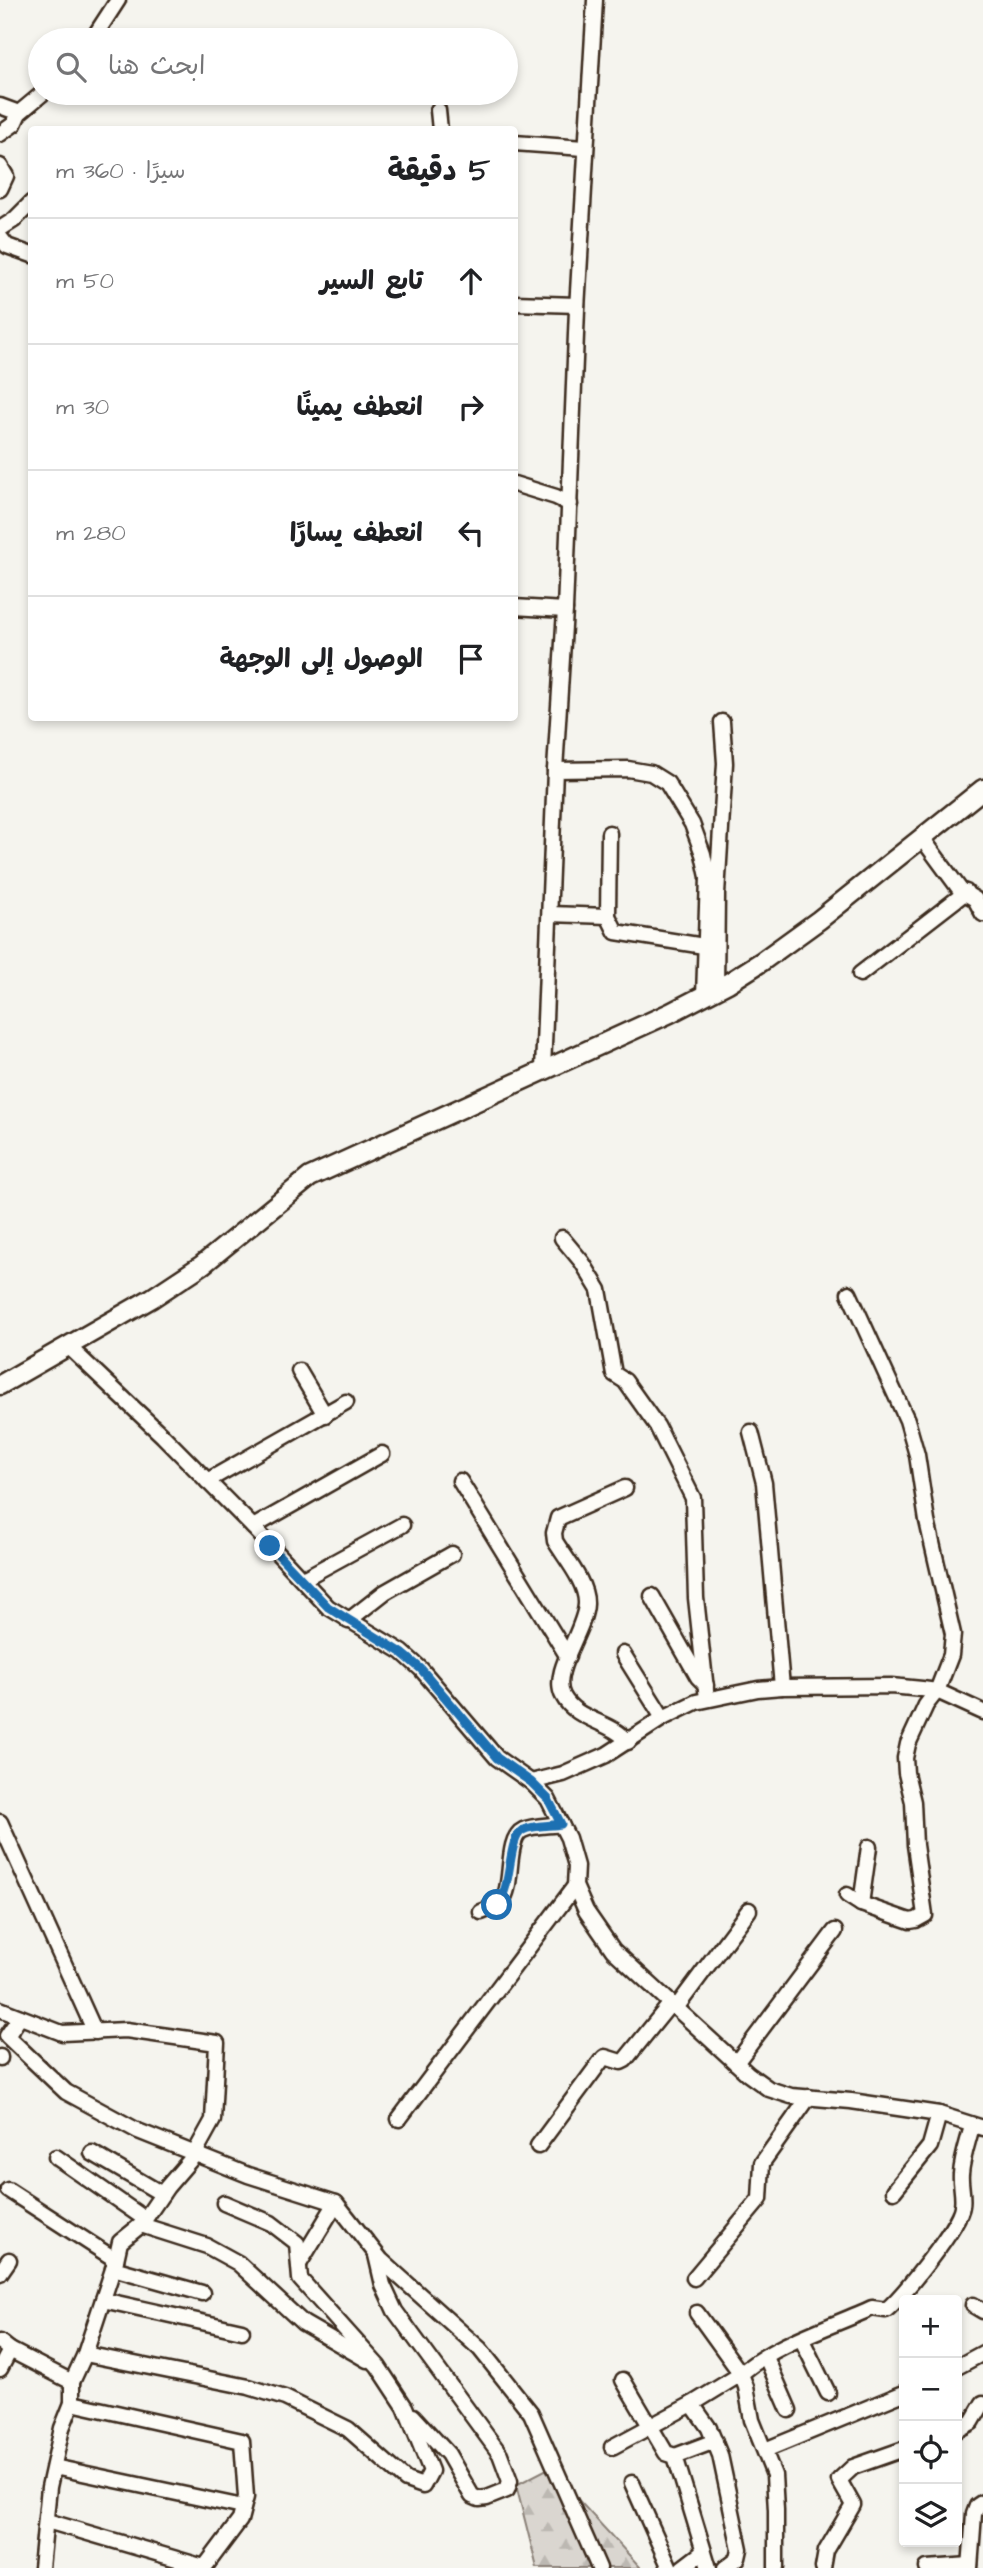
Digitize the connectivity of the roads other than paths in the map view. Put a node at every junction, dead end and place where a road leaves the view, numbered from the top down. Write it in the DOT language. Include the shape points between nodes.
graph roads {
  1 [pos="118,0"];
  2 [pos="595,0"];
  3 [pos="100,28"];
  4 [pos="29,105"];
  5 [pos="0,106"];
  6 [pos="438,110"];
  7 [pos="19,113"];
  8 [pos="440,126"];
  9 [pos="0,134"];
  10 [pos="518,143"];
  11 [pos="584,148"];
  12 [pos="0,166"];
  13 [pos="0,189"];
  14 [pos="28,206"];
  15 [pos="0,229"];
  16 [pos="0,237"];
  17 [pos="28,254"];
  18 [pos="518,303"];
  19 [pos="577,305"];
  20 [pos="518,485"];
  21 [pos="570,504"];
  22 [pos="518,607"];
  23 [pos="565,610"];
  24 [pos="722,722"];
  25 [pos="555,770"];
  26 [pos="983,789"];
  27 [pos="609,833"];
  28 [pos="922,838"];
  29 [pos="966,892"];
  30 [pos="550,914"];
  31 [pos="983,914"];
  32 [pos="608,916"];
  33 [pos="710,949"];
  34 [pos="860,974"];
  35 [pos="710,992"];
  36 [pos="543,1070"];
  37 [pos="562,1238"];
  38 [pos="849,1293"];
  39 [pos="68,1346"];
  40 [pos="299,1371"];
  41 [pos="0,1385"];
  42 [pos="346,1402"];
  43 [pos="325,1415"];
  44 [pos="751,1432"];
  45 [pos="382,1454"];
  46 [pos="207,1481"];
  47 [pos="460,1481"];
  48 [pos="625,1489"];
  49 [pos="402,1525"];
  50 [pos="253,1527"];
  51 [pos="452,1554"];
  52 [pos="303,1579"];
  53 [pos="652,1597"];
  54 [pos="348,1621"];
  55 [pos="623,1654"];
  56 [pos="568,1657"];
  57 [pos="782,1686"];
  58 [pos="937,1691"];
  59 [pos="707,1692"];
  60 [pos="983,1712"];
  61 [pos="663,1718"];
  62 [pos="628,1742"];
  63 [pos="531,1782"];
  64 [pos="0,1822"];
  65 [pos="561,1824"];
  66 [pos="869,1847"];
  67 [pos="575,1886"];
  68 [pos="847,1895"];
  69 [pos="861,1904"];
  70 [pos="749,1910"];
  71 [pos="481,1912"];
  72 [pos="835,1931"];
  73 [pos="674,2006"];
  74 [pos="0,2009"];
  75 [pos="20,2017"];
  76 [pos="95,2032"];
  77 [pos="736,2063"];
  78 [pos="809,2097"];
  79 [pos="939,2114"];
  80 [pos="399,2119"];
  81 [pos="978,2127"];
  82 [pos="538,2146"];
  83 [pos="92,2153"];
  84 [pos="194,2154"];
  85 [pos="56,2157"];
  86 [pos="8,2190"];
  87 [pos="894,2191"];
  88 [pos="162,2194"];
  89 [pos="224,2203"];
  90 [pos="336,2203"];
  91 [pos="143,2222"];
  92 [pos="376,2254"];
  93 [pos="9,2260"];
  94 [pos="115,2264"];
  95 [pos="299,2264"];
  96 [pos="0,2273"];
  97 [pos="694,2278"];
  98 [pos="202,2293"];
  99 [pos="908,2295"];
  100 [pos="103,2300"];
  101 [pos="899,2302"];
  102 [pos="697,2313"];
  103 [pos="242,2331"];
  104 [pos="802,2340"];
  105 [pos="5,2346"];
  106 [pos="983,2353"];
  107 [pos="85,2354"];
  108 [pos="766,2357"];
  109 [pos="962,2364"];
  110 [pos="378,2366"];
  111 [pos="0,2369"];
  112 [pos="741,2374"];
  113 [pos="623,2380"];
  114 [pos="72,2382"];
  115 [pos="828,2393"];
  116 [pos="899,2395"];
  117 [pos="72,2403"];
  118 [pos="983,2403"];
  119 [pos="692,2404"];
  120 [pos="405,2407"];
  121 [pos="789,2410"];
  122 [pos="652,2426"];
  123 [pos="962,2427"];
  124 [pos="715,2441"];
  125 [pos="612,2447"];
  126 [pos="765,2450"];
  127 [pos="899,2451"];
  128 [pos="675,2456"];
  129 [pos="54,2467"];
  130 [pos="632,2483"];
  131 [pos="983,2502"];
  132 [pos="243,2507"];
  133 [pos="47,2521"];
  134 [pos="978,2533"];
  135 [pos="703,2552"];
  136 [pos="204,2567"];
  137 [pos="970,2567"];
  138 [pos="41,2568"];
  139 [pos="599,2568"];
  140 [pos="670,2568"];
  141 [pos="682,2568"];
  142 [pos="709,2568"];
  143 [pos="725,2568"];
  144 [pos="776,2568"];
  145 [pos="823,2568"];
  146 [pos="927,2568"];
  1 -- 3 [label="street"];
  2 -- 11 [label="street"];
  4 -- 7 [label="street"];
  5 -- 7 [label="street"];
  6 -- 8 [label="street"];
  7 -- 9 [label="street" via="14,124"];
  10 -- 11 [label="street"];
  11 -- 19 [label="street"];
  12 -- 13 [label="street" via="6,176"];
  14 -- 15 [label="street"];
  16 -- 17 [label="street" via="6,246"];
  18 -- 19 [label="street"];
  19 -- 21 [label="street"];
  20 -- 21 [label="street"];
  21 -- 23 [label="street"];
  22 -- 23 [label="street"];
  23 -- 25 [label="street"];
  24 -- 33 [label="street" via="725,763"];
  25 -- 30 [label="street"];
  25 -- 33 [label="street" via="628,769 651,773 667,783 703,853"];
  26 -- 28 [label="main road"];
  27 -- 32 [label="street"];
  28 -- 29 [label="street"];
  28 -- 35 [label="main road" via="820,920"];
  29 -- 31 [label="street"];
  29 -- 34 [label="street"];
  30 -- 32 [label="street"];
  30 -- 36 [label="street"];
  32 -- 33 [label="street" via="616,932"];
  33 -- 35 [label="street"];
  35 -- 36 [label="main road"];
  36 -- 39 [label="main road" via="310,1177 202,1265"];
  37 -- 59 [label="street" via="599,1290 614,1374 625,1381 657,1426 693,1498 696,1598"];
  38 -- 58 [label="street" via="907,1420 917,1455 953,1634 951,1655"];
  39 -- 41 [label="main road"];
  39 -- 46 [label="street"];
  40 -- 43 [label="street"];
  42 -- 43 [label="street"];
  43 -- 46 [label="street"];
  44 -- 57 [label="street" via="764,1483"];
  45 -- 50 [label="street"];
  46 -- 50 [label="street"];
  47 -- 56 [label="street"];
  48 -- 56 [label="street" via="558,1518 555,1541 581,1584 586,1602"];
  49 -- 52 [label="street"];
  50 -- 52 [label="street"];
  51 -- 54 [label="street" via="385,1592"];
  52 -- 54 [label="street"];
  53 -- 59 [label="street"];
  54 -- 63 [label="street" via="421,1669 497,1758"];
  55 -- 61 [label="street"];
  56 -- 62 [label="street" via="559,1685 563,1697 582,1713 621,1732"];
  57 -- 58 [label="street" via="891,1686"];
  57 -- 59 [label="street"];
  58 -- 60 [label="street"];
  58 -- 69 [label="street" via="926,1705 905,1758 925,1914 910,1921"];
  59 -- 61 [label="street"];
  61 -- 62 [label="street"];
  62 -- 63 [label="street" via="563,1774"];
  63 -- 65 [label="street" via="548,1799"];
  64 -- 76 [label="street"];
  65 -- 67 [label="street" via="576,1866"];
  65 -- 71 [label="street" via="517,1835 504,1898"];
  66 -- 69 [label="street"];
  67 -- 73 [label="street" via="592,1922 614,1950"];
  67 -- 80 [label="street"];
  68 -- 69 [label="street"];
  70 -- 73 [label="street"];
  72 -- 77 [label="street"];
  73 -- 77 [label="street"];
  73 -- 82 [label="street" via="625,2060 605,2057 601,2061"];
  74 -- 75 [label="street"];
  75 -- 76 [label="street" via="62,2033"];
  75 -- 84 [label="street" via="7,2036 66,2092 138,2131"];
  76 -- 84 [label="street" via="126,2030 217,2043 212,2120"];
  77 -- 78 [label="street" via="769,2089"];
  78 -- 79 [label="street"];
  78 -- 97 [label="street" via="762,2163 760,2199"];
  79 -- 81 [label="street"];
  79 -- 87 [label="street" via="930,2146"];
  81 -- 99 [label="street" via="961,2172 961,2212 907,2285"];
  83 -- 88 [label="street"];
  84 -- 88 [label="street"];
  84 -- 90 [label="street"];
  85 -- 91 [label="street"];
  86 -- 94 [label="street"];
  88 -- 91 [label="street"];
  89 -- 95 [label="street" via="271,2222 298,2243"];
  90 -- 92 [label="street"];
  90 -- 95 [label="street"];
  91 -- 94 [label="street" via="120,2242"];
  91 -- 110 [label="street" via="238,2263 303,2323"];
  92 -- 120 [label="street" via="383,2286 396,2311 500,2454 510,2481 507,2490 486,2498 472,2496 448,2455"];
  92 -- 139 [label="street" via="480,2349 531,2413"];
  93 -- 96 [label="street"];
  94 -- 98 [label="street"];
  94 -- 100 [label="street"];
  95 -- 110 [label="street" via="300,2279"];
  100 -- 103 [label="street"];
  100 -- 107 [label="street"];
  101 -- 104 [label="street" via="886,2310 872,2308"];
  102 -- 112 [label="street"];
  104 -- 108 [label="street"];
  104 -- 115 [label="street"];
  105 -- 111 [label="street"];
  105 -- 114 [label="street"];
  106 -- 109 [label="street"];
  107 -- 114 [label="street"];
  107 -- 120 [label="street" via="285,2398 348,2429 406,2480 424,2486 431,2471"];
  108 -- 112 [label="street"];
  108 -- 121 [label="street"];
  110 -- 120 [label="street"];
  112 -- 119 [label="street"];
  112 -- 126 [label="street"];
  113 -- 122 [label="street"];
  114 -- 117 [label="street"];
  116 -- 126 [label="street"];
  117 -- 129 [label="street"];
  117 -- 132 [label="street" via="242,2441"];
  118 -- 123 [label="street" via="972,2422"];
  119 -- 122 [label="street"];
  119 -- 124 [label="street"];
  122 -- 125 [label="street"];
  122 -- 128 [label="street" via="666,2452"];
  124 -- 128 [label="street"];
  124 -- 143 [label="street" via="740,2552"];
  126 -- 144 [label="street" via="774,2475"];
  127 -- 145 [label="street" via="853,2467 839,2480 853,2505 826,2551"];
  128 -- 135 [label="street"];
  129 -- 132 [label="street"];
  129 -- 133 [label="street"];
  130 -- 140 [label="street"];
  131 -- 134 [label="street" via="976,2508"];
  132 -- 136 [label="street" via="240,2520"];
  133 -- 136 [label="street"];
  133 -- 138 [label="street"];
  134 -- 137 [label="street"];
  135 -- 141 [label="street"];
  135 -- 142 [label="street"];
  137 -- 146 [label="street"];
}
